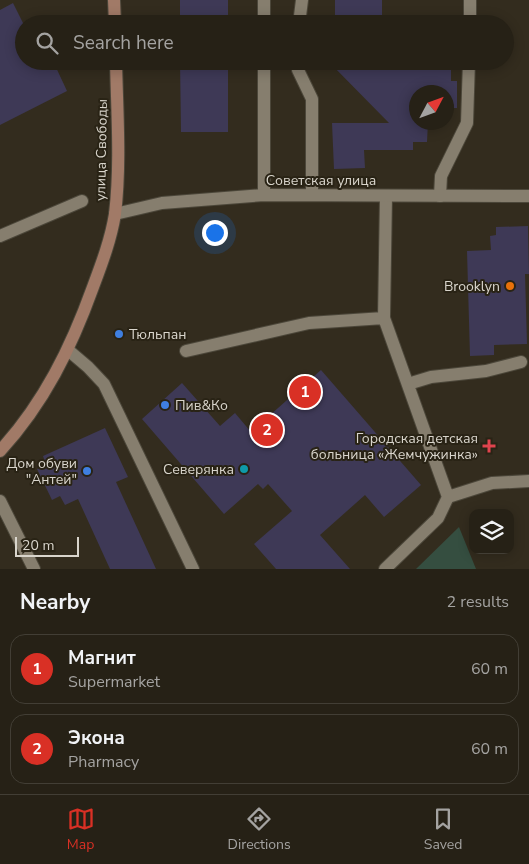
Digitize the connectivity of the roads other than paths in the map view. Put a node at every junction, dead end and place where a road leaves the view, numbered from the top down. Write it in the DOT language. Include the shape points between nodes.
graph roads {
  1 [pos="114,0"];
  2 [pos="264,0"];
  3 [pos="302,0"];
  4 [pos="470,0"];
  5 [pos="115,15"];
  6 [pos="264,15"];
  7 [pos="300,15"];
  8 [pos="470,15"];
  9 [pos="116,70"];
  10 [pos="264,70"];
  11 [pos="298,70"];
  12 [pos="469,70"];
  13 [pos="264,195"];
  14 [pos="312,195"];
  15 [pos="386,196"];
  16 [pos="440,196"];
  17 [pos="529,196"];
  18 [pos="82,201"];
  19 [pos="114,214"];
  20 [pos="0,236"];
  21 [pos="384,318"];
  22 [pos="68,350"];
  23 [pos="186,351"];
  24 [pos="521,362"];
  25 [pos="408,384"];
  26 [pos="0,451"];
  27 [pos="529,481"];
  28 [pos="448,497"];
  29 [pos="0,501"];
  30 [pos="34,569"];
  31 [pos="193,569"];
  32 [pos="385,569"];
  1 -- 5 [label="main road"];
  2 -- 6 [label="street"];
  3 -- 7 [label="street"];
  4 -- 8 [label="street"];
  9 -- 19 [label="main road, улица Свободы" via="118,160"];
  10 -- 13 [label="street"];
  11 -- 14 [label="street" via="312,99"];
  12 -- 16 [label="street" via="467,123 441,176"];
  13 -- 14 [label="street, Советская улица"];
  13 -- 19 [label="street, Советская улица" via="162,203"];
  14 -- 15 [label="street, Советская улица"];
  15 -- 16 [label="street, Советская улица"];
  15 -- 21 [label="street"];
  16 -- 17 [label="street, Советская улица"];
  18 -- 20 [label="street"];
  19 -- 22 [label="main road, улица Свободы" via="104,258"];
  21 -- 23 [label="street" via="309,323"];
  21 -- 25 [label="street"];
  22 -- 26 [label="main road, улица Свободы" via="42,398"];
  22 -- 31 [label="street" via="104,384"];
  24 -- 25 [label="street"];
  25 -- 28 [label="street"];
  27 -- 28 [label="street" via="492,483"];
  28 -- 32 [label="street" via="438,518"];
  29 -- 30 [label="street"];
}
